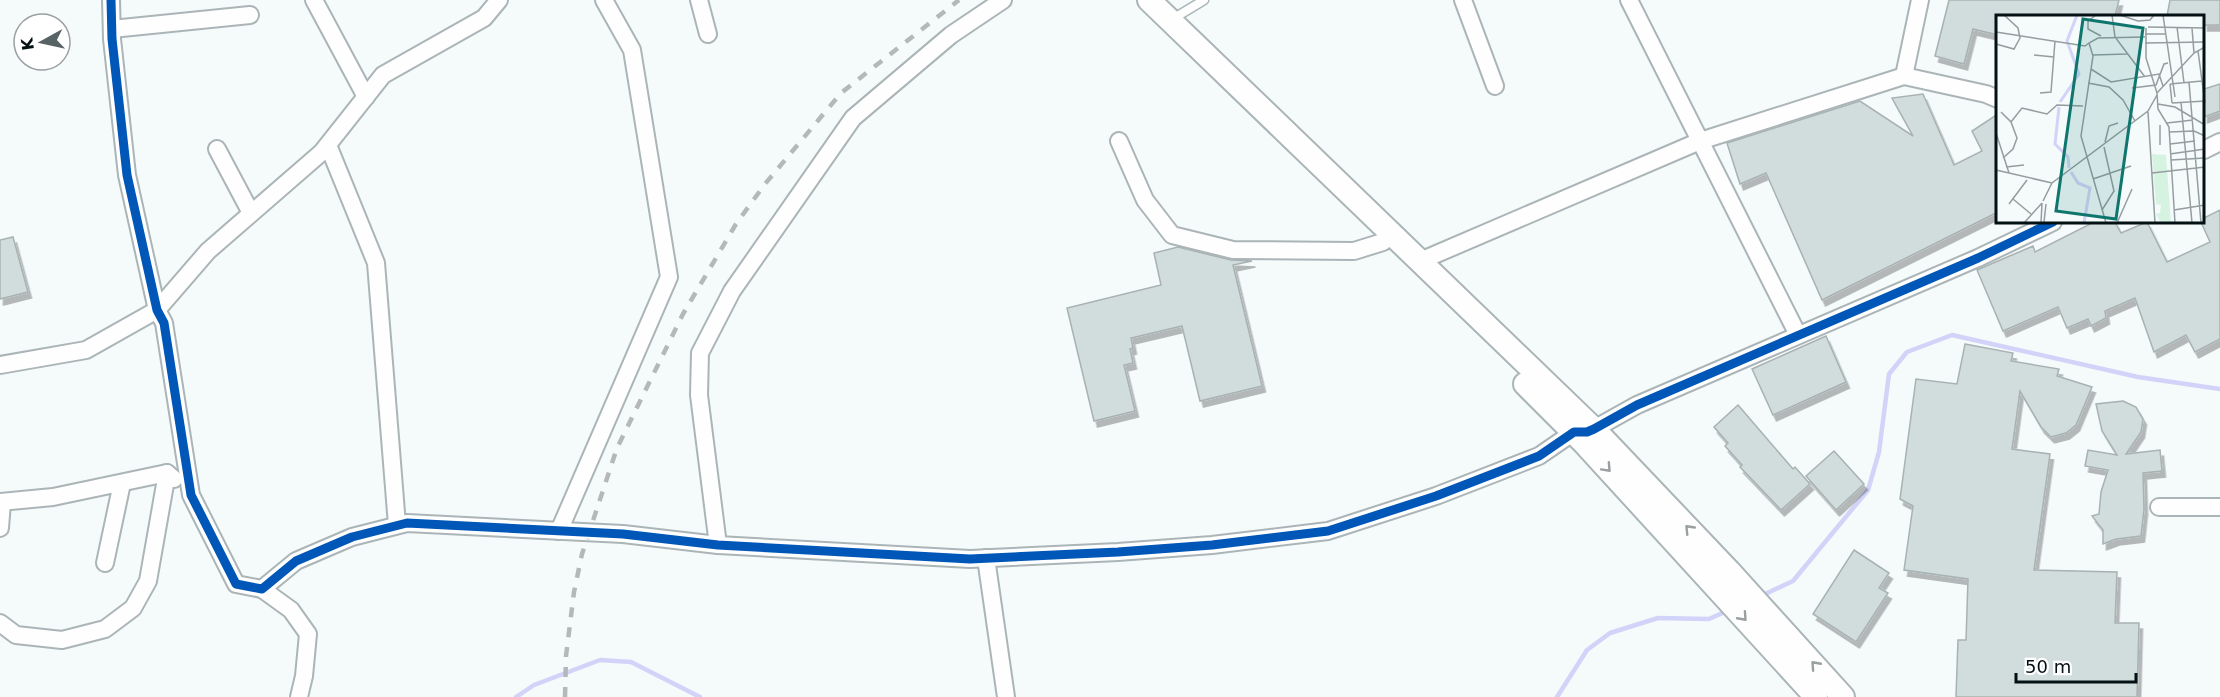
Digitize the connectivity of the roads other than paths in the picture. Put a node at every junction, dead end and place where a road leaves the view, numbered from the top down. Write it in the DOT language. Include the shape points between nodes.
graph roads {
  1 [pos="111,0"];
  2 [pos="314,0"];
  3 [pos="499,0"];
  4 [pos="604,0"];
  5 [pos="699,0"];
  6 [pos="1003,0"];
  7 [pos="1131,0"];
  8 [pos="1149,0"];
  9 [pos="1204,0"];
  10 [pos="1464,0"];
  11 [pos="1629,0"];
  12 [pos="1920,0"];
  13 [pos="250,15"];
  14 [pos="1170,20"];
  15 [pos="112,29"];
  16 [pos="708,34"];
  17 [pos="1904,76"];
  18 [pos="1495,86"];
  19 [pos="366,97"];
  20 [pos="1996,98"];
  21 [pos="1119,141"];
  22 [pos="1700,141"];
  23 [pos="2220,142"];
  24 [pos="328,145"];
  25 [pos="217,149"];
  26 [pos="2205,150"];
  27 [pos="251,213"];
  28 [pos="2049,224"];
  29 [pos="1383,242"];
  30 [pos="1420,261"];
  31 [pos="157,310"];
  32 [pos="1798,335"];
  33 [pos="0,365"];
  34 [pos="1584,431"];
  35 [pos="167,472"];
  36 [pos="122,483"];
  37 [pos="191,495"];
  38 [pos="1,502"];
  39 [pos="2159,507"];
  40 [pos="2220,507"];
  41 [pos="397,525"];
  42 [pos="0,528"];
  43 [pos="559,531"];
  44 [pos="718,545"];
  45 [pos="986,558"];
  46 [pos="105,562"];
  47 [pos="262,589"];
  48 [pos="0,623"];
  49 [pos="1779,641"];
  50 [pos="299,697"];
  51 [pos="1006,697"];
  52 [pos="1816,697"];
  53 [pos="1844,697"];
  1 -- 15 [label="street"];
  2 -- 19 [label="street"];
  3 -- 19 [label="street" via="484,18 383,75"];
  4 -- 43 [label="street" via="632,50 669,277"];
  5 -- 16 [label="street"];
  6 -- 44 [label="street" via="951,34 853,117 732,291 700,353 699,395"];
  7 -- 29 [label="main road" via="1272,131"];
  8 -- 14 [label="main road"];
  9 -- 14 [label="lane"];
  10 -- 18 [label="street"];
  11 -- 22 [label="street"];
  12 -- 17 [label="street"];
  13 -- 15 [label="street"];
  14 -- 30 [label="main road"];
  15 -- 31 [label="street" via="127,175"];
  17 -- 20 [label="street"];
  17 -- 22 [label="street"];
  19 -- 24 [label="street"];
  21 -- 29 [label="street" via="1145,200 1172,235 1233,250 1354,251"];
  22 -- 30 [label="street"];
  22 -- 32 [label="street"];
  23 -- 26 [label="street"];
  24 -- 27 [label="street"];
  24 -- 41 [label="street" via="376,263"];
  25 -- 27 [label="street"];
  27 -- 31 [label="street" via="207,251"];
  28 -- 32 [label="street"];
  29 -- 34 [label="main road"];
  30 -- 34 [label="main road"];
  31 -- 33 [label="street" via="86,350"];
  31 -- 37 [label="street" via="164,323"];
  32 -- 34 [label="street"];
  34 -- 45 [label="street" via="1539,456 1436,496 1328,531 1212,545"];
  34 -- 49 [label="main road"];
  35 -- 36 [label="street"];
  35 -- 37 [label="street"];
  35 -- 48 [label="street" via="148,581 133,608 105,629 62,640 16,635"];
  36 -- 38 [label="street" via="53,497"];
  36 -- 46 [label="street"];
  37 -- 47 [label="street" via="236,584"];
  38 -- 42 [label="street"];
  39 -- 40 [label="street"];
  41 -- 43 [label="street" via="463,524"];
  41 -- 47 [label="street" via="352,537 296,561"];
  43 -- 44 [label="street"];
  44 -- 45 [label="street"];
  45 -- 51 [label="street"];
  47 -- 50 [label="street" via="291,610 308,634"];
  49 -- 52 [label="main road"];
  53 -- 49 [label="main road, one-way"];
}
